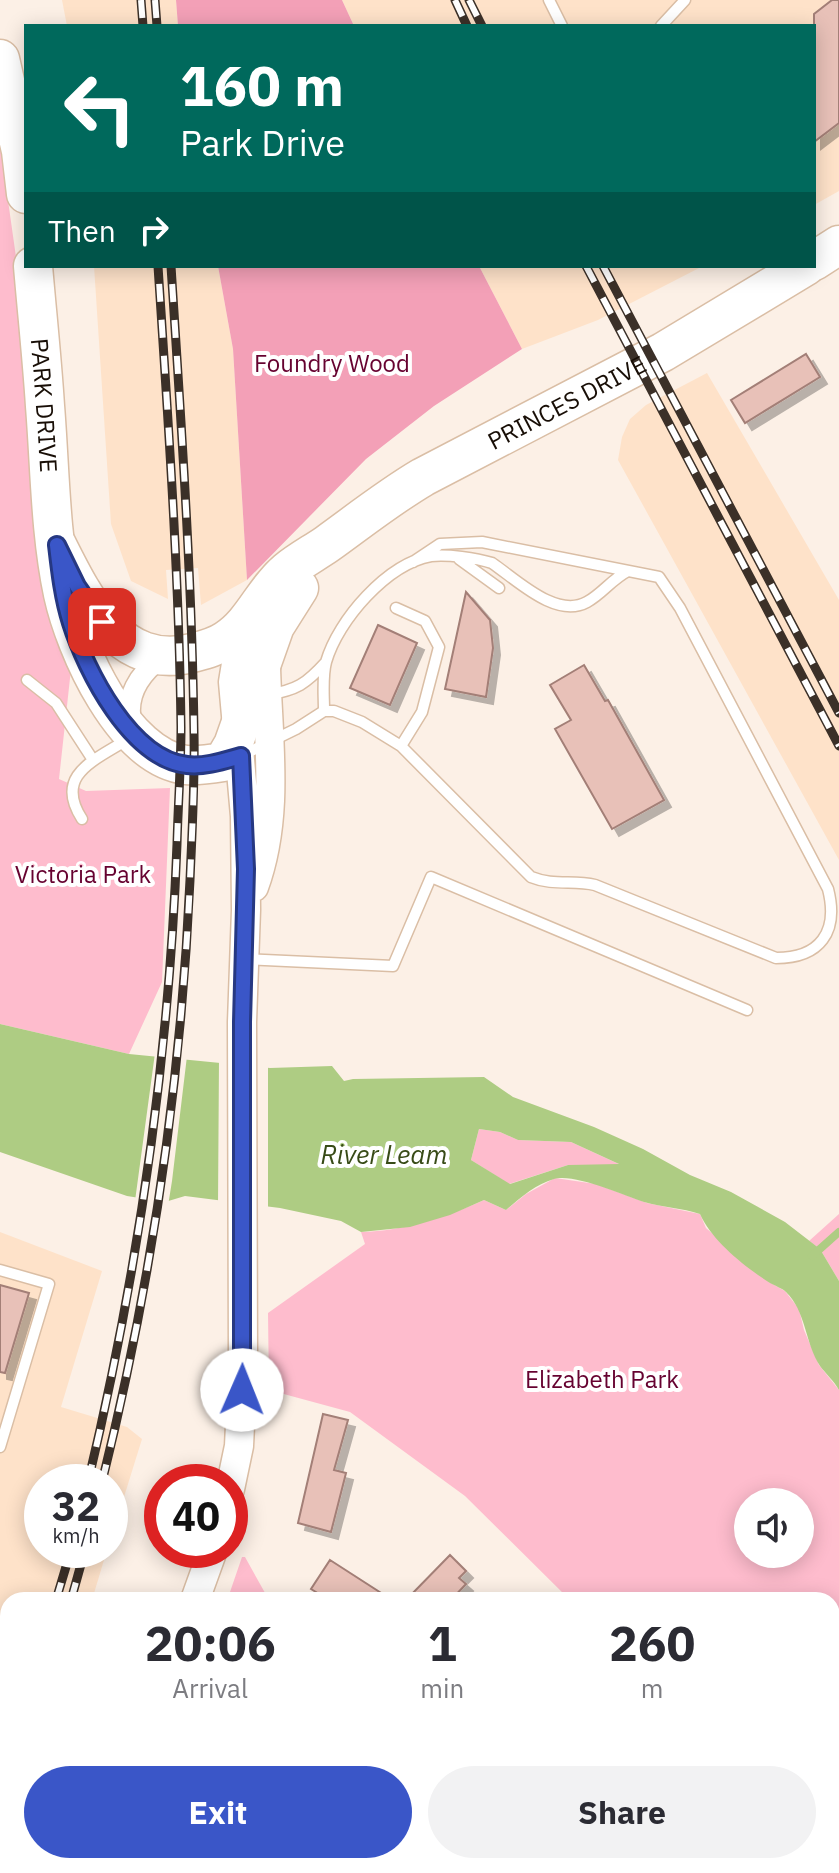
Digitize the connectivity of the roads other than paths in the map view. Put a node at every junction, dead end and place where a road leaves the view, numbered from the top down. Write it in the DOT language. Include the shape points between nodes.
graph roads {
  1 [pos="549,0"];
  2 [pos="685,0"];
  3 [pos="561,24"];
  4 [pos="663,24"];
  5 [pos="0,59"];
  6 [pos="24,177"];
  7 [pos="839,245"];
  8 [pos="816,260"];
  9 [pos="33,268"];
  10 [pos="803,268"];
  11 [pos="57,545"];
  12 [pos="457,558"];
  13 [pos="413,562"];
  14 [pos="629,571"];
  15 [pos="499,588"];
  16 [pos="396,608"];
  17 [pos="254,640"];
  18 [pos="162,657"];
  19 [pos="326,662"];
  20 [pos="27,680"];
  21 [pos="324,711"];
  22 [pos="134,734"];
  23 [pos="249,734"];
  24 [pos="401,746"];
  25 [pos="93,760"];
  26 [pos="82,819"];
  27 [pos="243,959"];
  28 [pos="747,1010"];
  29 [pos="0,1270"];
  30 [pos="0,1447"];
  31 [pos="234,1464"];
  32 [pos="207,1568"];
  33 [pos="199,1592"];
  1 -- 3 [label="lane"];
  2 -- 4 [label="lane"];
  5 -- 6 [label="highway"];
  7 -- 8 [label="highway"];
  9 -- 11 [label="highway, PARK DRIVE"];
  10 -- 17 [label="highway, PRINCES DRIVE" via="663,352 388,498 285,573"];
  11 -- 18 [label="highway, PARK DRIVE" via="102,622 128,644"];
  11 -- 22 [label="highway, PARK DRIVE" via="72,625 105,696"];
  12 -- 13 [label="lane"];
  12 -- 14 [label="lane" via="492,563 566,607 590,600"];
  12 -- 15 [label="lane"];
  13 -- 14 [label="lane" via="440,544 482,542"];
  13 -- 19 [label="lane" via="355,608"];
  14 -- 24 [label="lane" via="659,577 680,608 828,889 833,914 830,931 818,946 796,958 776,958 595,885 551,884 531,877"];
  16 -- 24 [label="lane" via="425,621 439,647 422,712"];
  17 -- 18 [label="highway" via="226,640"];
  17 -- 23 [label="highway, PRINCES DRIVE"];
  17 -- 23 [label="street, PRINCES DRIVE"];
  18 -- 22 [label="street" via="136,685 129,705"];
  19 -- 21 [label="lane"];
  19 -- 23 [label="lane"];
  20 -- 25 [label="lane" via="56,703"];
  21 -- 23 [label="lane" via="296,729"];
  21 -- 24 [label="lane" via="362,722"];
  22 -- 23 [label="highway, PARK DRIVE" via="173,762 204,765"];
  22 -- 25 [label="lane"];
  23 -- 27 [label="street, PRINCES DRIVE"];
  25 -- 26 [label="lane" via="72,786"];
  27 -- 28 [label="lane" via="393,966 431,877"];
  27 -- 31 [label="street, PRINCES DRIVE" via="240,1426"];
  29 -- 30 [label="lane" via="49,1284"];
  32 -- 33 [label="street"];
}
